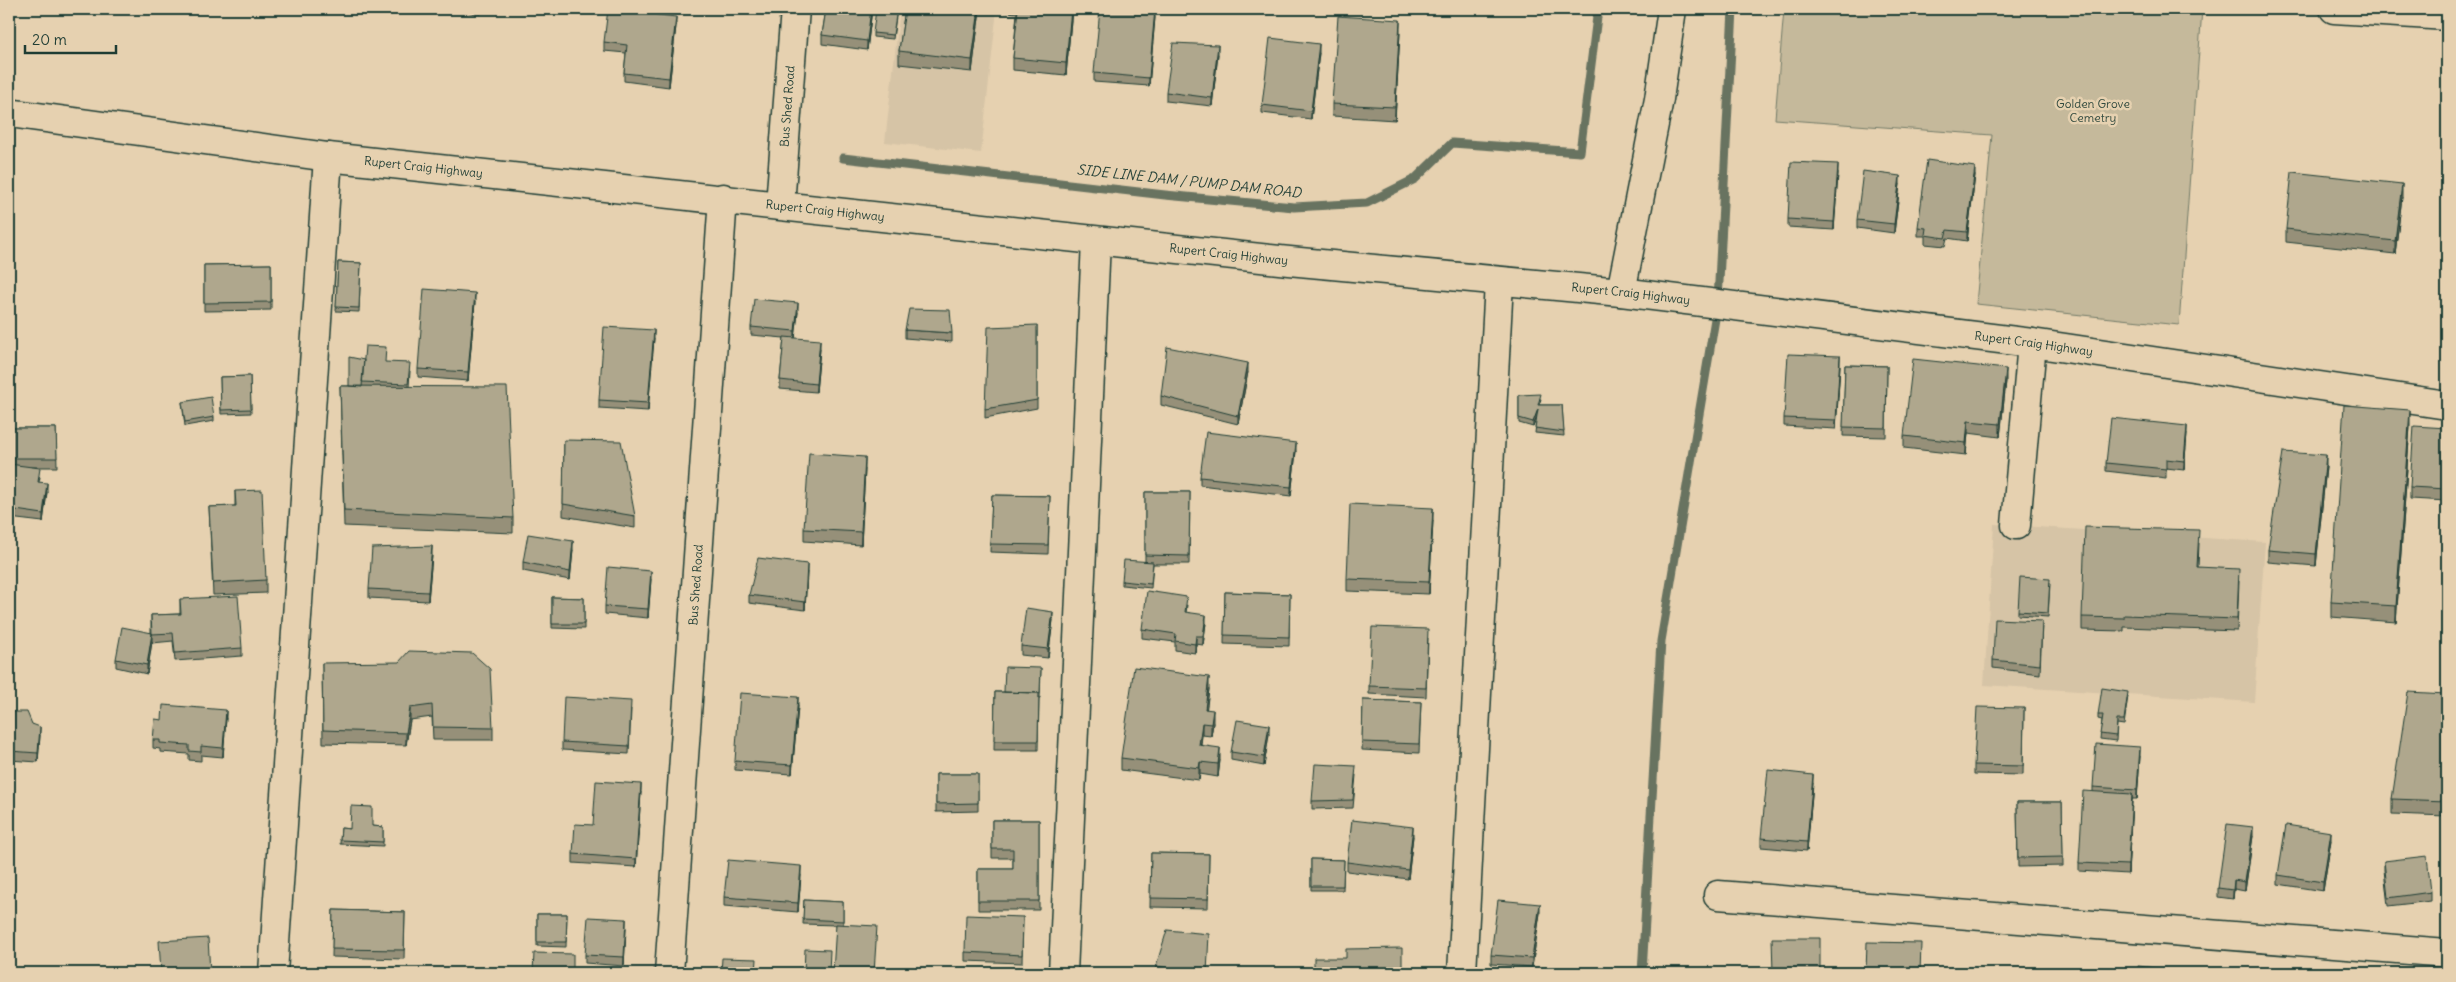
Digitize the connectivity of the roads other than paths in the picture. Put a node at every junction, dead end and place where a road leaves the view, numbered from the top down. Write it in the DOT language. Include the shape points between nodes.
graph roads {
  1 [pos="795,9"];
  2 [pos="1672,9"];
  3 [pos="2334,9"];
  4 [pos="2447,16"];
  5 [pos="9,113"];
  6 [pos="328,157"];
  7 [pos="723,198"];
  8 [pos="780,205"];
  9 [pos="1096,241"];
  10 [pos="1500,282"];
  11 [pos="1621,292"];
  12 [pos="2032,343"];
  13 [pos="2447,405"];
  14 [pos="2016,525"];
  15 [pos="1718,895"];
  16 [pos="2447,953"];
  17 [pos="273,973"];
  18 [pos="670,973"];
  19 [pos="1063,973"];
  20 [pos="1462,973"];
  1 -- 8 [label="street, Bus Shed Road"];
  2 -- 11 [label="street" via="1659,99"];
  3 -- 4 [label="street"];
  5 -- 6 [label="street, Rupert Craig Highway"];
  6 -- 7 [label="street, Rupert Craig Highway"];
  6 -- 17 [label="street"];
  7 -- 8 [label="street, Rupert Craig Highway"];
  7 -- 18 [label="street, Bus Shed Road"];
  8 -- 9 [label="street, Rupert Craig Highway"];
  9 -- 10 [label="street, Rupert Craig Highway"];
  9 -- 19 [label="street"];
  10 -- 11 [label="street, Rupert Craig Highway"];
  10 -- 20 [label="street"];
  11 -- 12 [label="street, Rupert Craig Highway"];
  12 -- 13 [label="street, Rupert Craig Highway"];
  12 -- 14 [label="street"];
  15 -- 16 [label="street"];
}
